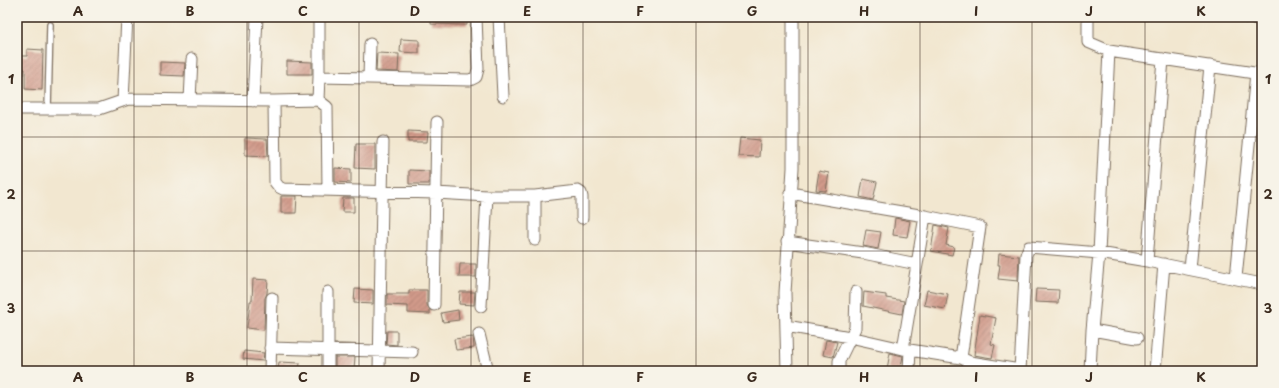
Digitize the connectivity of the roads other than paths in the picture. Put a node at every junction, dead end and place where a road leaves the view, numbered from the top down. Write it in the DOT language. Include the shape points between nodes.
graph roads {
  1 [pos="127,17"];
  2 [pos="257,17"];
  3 [pos="319,17"];
  4 [pos="476,17"];
  5 [pos="499,17"];
  6 [pos="793,17"];
  7 [pos="1088,17"];
  8 [pos="1246,17"];
  9 [pos="1262,19"];
  10 [pos="50,25"];
  11 [pos="370,44"];
  12 [pos="1108,51"];
  13 [pos="192,59"];
  14 [pos="1163,59"];
  15 [pos="1210,66"];
  16 [pos="1259,73"];
  17 [pos="318,77"];
  18 [pos="369,78"];
  19 [pos="503,96"];
  20 [pos="190,100"];
  21 [pos="318,100"];
  22 [pos="123,101"];
  23 [pos="253,101"];
  24 [pos="274,101"];
  25 [pos="17,109"];
  26 [pos="48,109"];
  27 [pos="437,122"];
  28 [pos="383,142"];
  29 [pos="328,190"];
  30 [pos="382,191"];
  31 [pos="436,193"];
  32 [pos="790,193"];
  33 [pos="487,196"];
  34 [pos="535,196"];
  35 [pos="925,216"];
  36 [pos="582,218"];
  37 [pos="535,240"];
  38 [pos="788,242"];
  39 [pos="1099,253"];
  40 [pos="1147,261"];
  41 [pos="917,264"];
  42 [pos="1164,264"];
  43 [pos="1190,269"];
  44 [pos="1236,278"];
  45 [pos="1262,284"];
  46 [pos="328,292"];
  47 [pos="856,292"];
  48 [pos="272,298"];
  49 [pos="434,305"];
  50 [pos="481,306"];
  51 [pos="786,326"];
  52 [pos="1092,330"];
  53 [pos="479,334"];
  54 [pos="850,336"];
  55 [pos="1137,338"];
  56 [pos="270,348"];
  57 [pos="328,349"];
  58 [pos="906,350"];
  59 [pos="379,352"];
  60 [pos="412,352"];
  61 [pos="961,358"];
  62 [pos="270,371"];
  63 [pos="328,371"];
  64 [pos="379,371"];
  65 [pos="488,371"];
  66 [pos="787,371"];
  67 [pos="840,371"];
  68 [pos="909,371"];
  69 [pos="1020,371"];
  70 [pos="1090,371"];
  71 [pos="1155,371"];
  1 -- 22 [label="street"];
  2 -- 23 [label="street"];
  3 -- 17 [label="street"];
  4 -- 18 [label="street" via="476,77 470,80"];
  5 -- 19 [label="street"];
  6 -- 32 [label="street" via="793,168"];
  7 -- 12 [label="street" via="1088,42"];
  8 -- 9 [label="street"];
  10 -- 26 [label="lane"];
  11 -- 18 [label="street"];
  12 -- 14 [label="street"];
  12 -- 39 [label="street"];
  13 -- 20 [label="street"];
  14 -- 15 [label="street"];
  14 -- 40 [label="street"];
  15 -- 16 [label="street"];
  15 -- 43 [label="street"];
  16 -- 44 [label="street"];
  17 -- 18 [label="street"];
  17 -- 21 [label="street"];
  20 -- 22 [label="street"];
  20 -- 23 [label="street"];
  21 -- 24 [label="street"];
  21 -- 29 [label="street" via="327,107"];
  22 -- 26 [label="street" via="99,110"];
  23 -- 24 [label="street"];
  24 -- 29 [label="street" via="276,185 282,189"];
  25 -- 26 [label="street"];
  27 -- 31 [label="street"];
  28 -- 30 [label="street"];
  29 -- 30 [label="street"];
  30 -- 31 [label="street"];
  30 -- 59 [label="street"];
  31 -- 33 [label="street"];
  31 -- 49 [label="street"];
  32 -- 35 [label="street"];
  32 -- 38 [label="street"];
  33 -- 34 [label="street"];
  33 -- 50 [label="street"];
  34 -- 36 [label="street" via="573,191 581,193"];
  34 -- 37 [label="street"];
  35 -- 41 [label="street"];
  35 -- 61 [label="street" via="980,227"];
  38 -- 41 [label="street"];
  38 -- 51 [label="street"];
  39 -- 40 [label="street"];
  39 -- 52 [label="street"];
  39 -- 69 [label="street" via="1029,247 1026,255"];
  40 -- 42 [label="street"];
  41 -- 58 [label="street"];
  42 -- 43 [label="street"];
  42 -- 71 [label="street"];
  43 -- 44 [label="street"];
  44 -- 45 [label="street"];
  46 -- 57 [label="street"];
  47 -- 54 [label="street" via="855,328"];
  48 -- 56 [label="street"];
  51 -- 54 [label="street"];
  51 -- 66 [label="street"];
  52 -- 55 [label="street"];
  52 -- 70 [label="street"];
  53 -- 65 [label="street"];
  54 -- 58 [label="street"];
  54 -- 67 [label="street" via="840,361"];
  56 -- 57 [label="street"];
  56 -- 62 [label="street"];
  57 -- 59 [label="street"];
  57 -- 63 [label="street"];
  58 -- 61 [label="street"];
  58 -- 68 [label="street"];
  59 -- 60 [label="street"];
  59 -- 64 [label="street"];
  61 -- 69 [label="street"];
}
